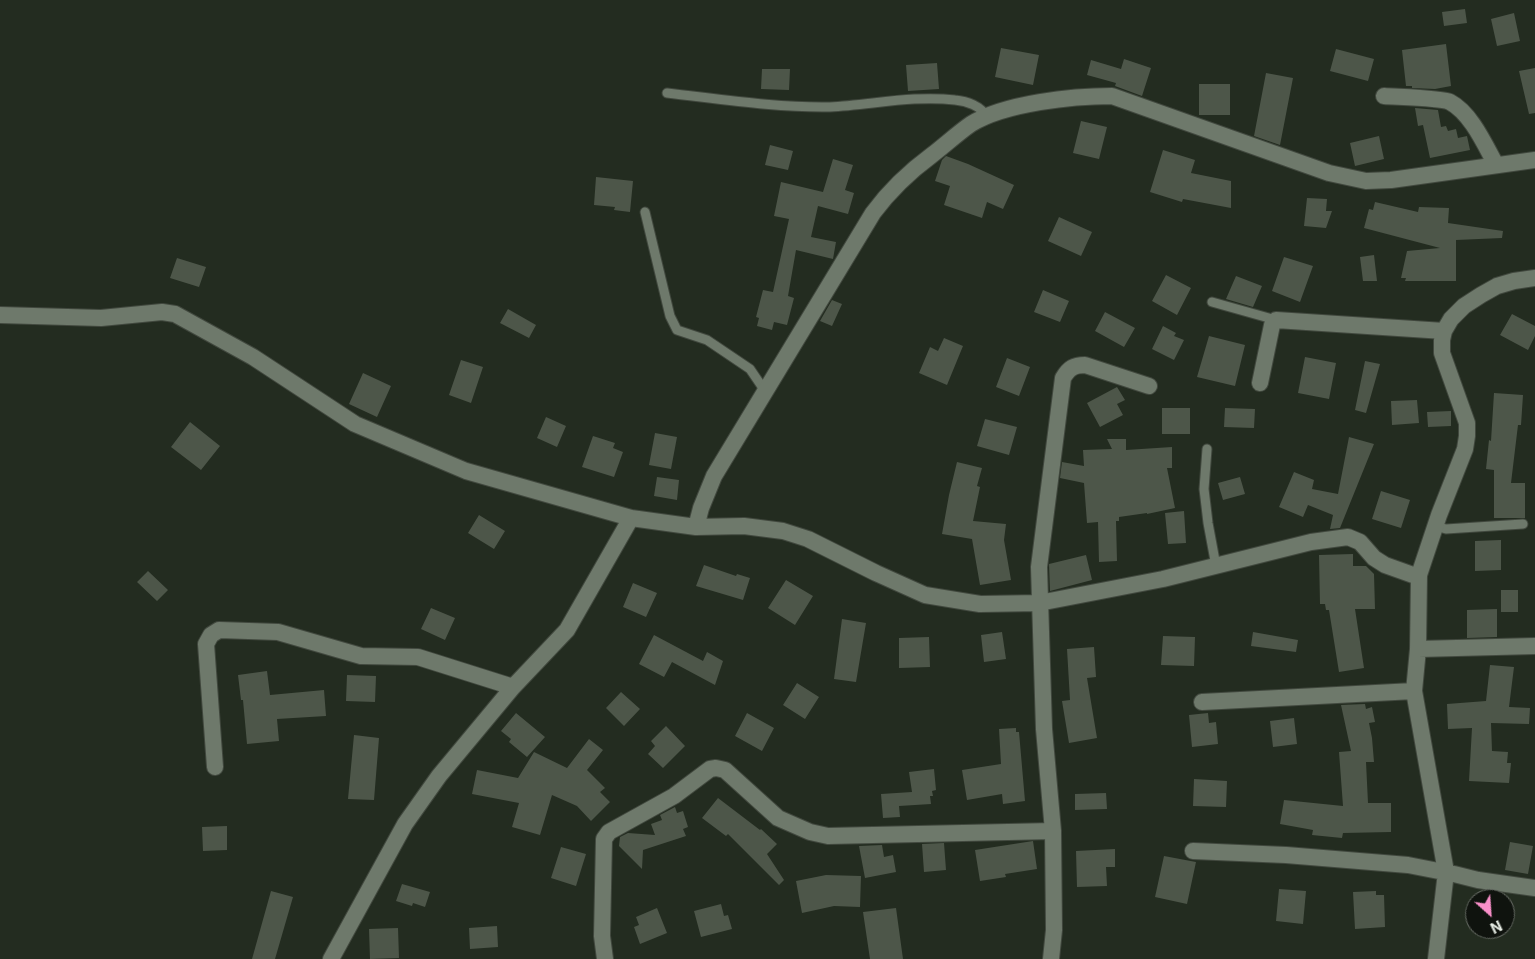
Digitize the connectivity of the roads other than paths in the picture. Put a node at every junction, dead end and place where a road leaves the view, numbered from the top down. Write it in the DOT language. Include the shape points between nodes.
graph roads {
  1 [pos="667,93"];
  2 [pos="1384,96"];
  3 [pos="987,117"];
  4 [pos="1535,160"];
  5 [pos="1496,165"];
  6 [pos="645,212"];
  7 [pos="1535,278"];
  8 [pos="1212,302"];
  9 [pos="0,315"];
  10 [pos="1276,320"];
  11 [pos="1444,331"];
  12 [pos="1260,383"];
  13 [pos="1148,386"];
  14 [pos="765,391"];
  15 [pos="1206,449"];
  16 [pos="631,518"];
  17 [pos="1523,524"];
  18 [pos="1435,526"];
  19 [pos="696,527"];
  20 [pos="1216,566"];
  21 [pos="1419,575"];
  22 [pos="1039,603"];
  23 [pos="1535,646"];
  24 [pos="1418,649"];
  25 [pos="513,687"];
  26 [pos="1414,691"];
  27 [pos="1202,702"];
  28 [pos="215,766"];
  29 [pos="1053,831"];
  30 [pos="1193,851"];
  31 [pos="1446,872"];
  32 [pos="1535,888"];
  33 [pos="331,959"];
  34 [pos="604,959"];
  35 [pos="1051,959"];
  36 [pos="1436,959"];
  1 -- 3 [label="lane" via="829,107 931,98 957,100 978,107"];
  2 -- 5 [label="street" via="1449,101 1478,132"];
  3 -- 5 [label="street" via="1026,106 1085,96 1112,96 1347,178 1391,180"];
  3 -- 14 [label="street" via="972,124 922,162 885,196"];
  4 -- 5 [label="street"];
  6 -- 14 [label="lane" via="670,316 678,330 707,340 750,369"];
  7 -- 11 [label="street" via="1498,286 1481,295 1464,306"];
  8 -- 10 [label="lane"];
  9 -- 16 [label="street" via="101,318 162,312 174,314 253,357 355,424 466,471"];
  10 -- 11 [label="street"];
  10 -- 12 [label="street" via="1272,325"];
  11 -- 18 [label="street" via="1442,353 1466,423 1467,436"];
  13 -- 22 [label="street" via="1086,365 1076,365 1063,378 1039,567"];
  14 -- 19 [label="street" via="714,476"];
  15 -- 20 [label="lane" via="1204,489"];
  16 -- 19 [label="street"];
  16 -- 25 [label="street" via="567,630"];
  17 -- 18 [label="lane" via="1446,529"];
  18 -- 21 [label="street"];
  19 -- 22 [label="street" via="744,526 783,530 925,594 980,604"];
  20 -- 21 [label="street" via="1311,542 1348,537 1360,542 1385,565"];
  20 -- 22 [label="street" via="1164,580"];
  21 -- 24 [label="street"];
  22 -- 29 [label="street" via="1044,729"];
  23 -- 24 [label="street"];
  24 -- 26 [label="street"];
  25 -- 28 [label="street" via="418,657 361,656 278,632 219,630 206,644"];
  25 -- 33 [label="street" via="439,776 405,824"];
  26 -- 27 [label="street"];
  26 -- 31 [label="street"];
  29 -- 34 [label="street" via="828,836 778,818 724,770 710,769 674,796 609,832 604,839"];
  29 -- 35 [label="street" via="1054,930"];
  30 -- 31 [label="street" via="1408,865"];
  31 -- 32 [label="street"];
  31 -- 36 [label="street"];
}
